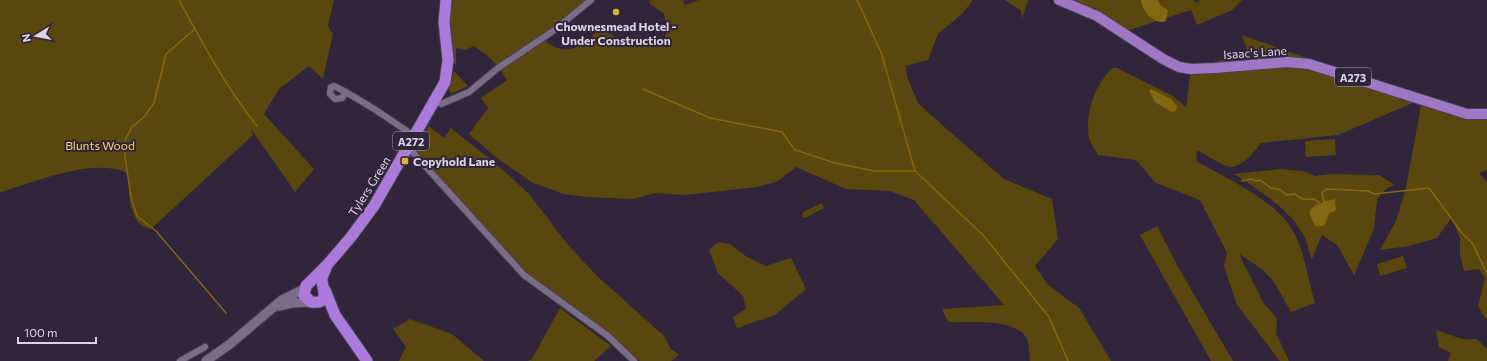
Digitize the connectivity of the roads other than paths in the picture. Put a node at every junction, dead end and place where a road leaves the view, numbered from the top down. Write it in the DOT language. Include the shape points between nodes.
graph roads {
  1 [pos="446,0"];
  2 [pos="591,0"];
  3 [pos="1059,0"];
  4 [pos="346,92"];
  5 [pos="442,104"];
  6 [pos="1487,114"];
  7 [pos="414,136"];
  8 [pos="408,147"];
  9 [pos="327,265"];
  10 [pos="306,286"];
  11 [pos="324,289"];
  12 [pos="313,302"];
  13 [pos="274,308"];
  14 [pos="335,314"];
  15 [pos="205,347"];
  16 [pos="180,361"];
  17 [pos="206,361"];
  18 [pos="367,361"];
  19 [pos="634,361"];
  1 -- 7 [label="highway, Tylers Green / A272" via="446,77"];
  2 -- 5 [label="street" via="554,31 498,68 469,92 449,97"];
  3 -- 6 [label="main road, Isaac's Lane / A273" via="1097,16 1179,67 1215,68 1287,62 1309,64 1467,114"];
  4 -- 7 [label="street"];
  7 -- 8 [label="highway, Tylers Green / A272"];
  8 -- 9 [label="highway, Tylers Green / A272" via="374,206"];
  8 -- 19 [label="street" via="524,275 608,336"];
  9 -- 10 [label="highway, Tylers Green / A272"];
  9 -- 11 [label="highway, Tylers Green / A272" via="322,277"];
  10 -- 11 [label="highway" via="319,282"];
  10 -- 12 [label="highway" via="304,295"];
  10 -- 13 [label="main road, Tylers Green" via="282,300"];
  11 -- 12 [label="highway" via="321,300"];
  11 -- 14 [label="highway, A272"];
  12 -- 13 [label="main road, Tylers Green" via="292,303"];
  12 -- 14 [label="highway, A272" via="321,304"];
  13 -- 17 [label="main road, Tylers Green"];
  14 -- 18 [label="highway, A272"];
  15 -- 16 [label="street"];
}
